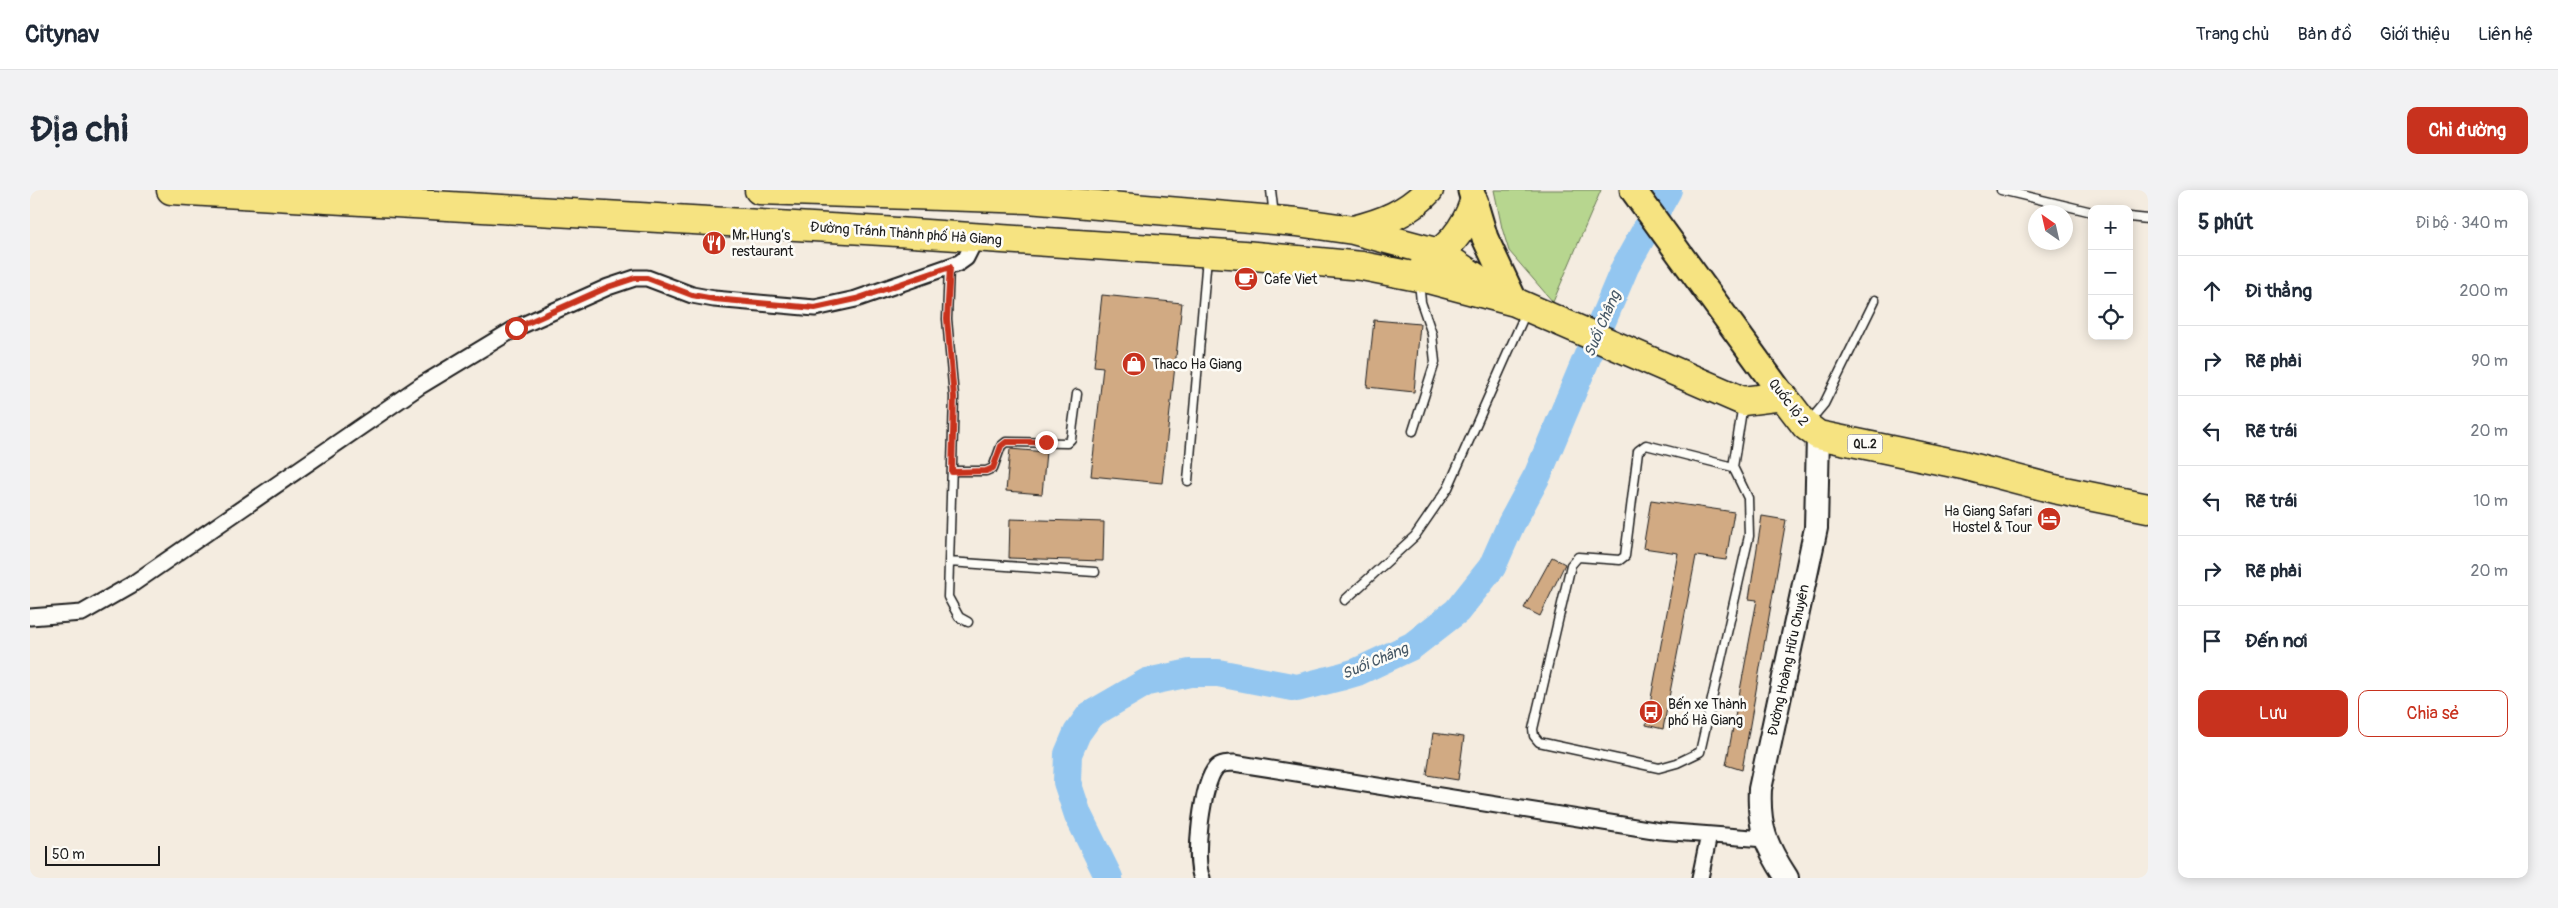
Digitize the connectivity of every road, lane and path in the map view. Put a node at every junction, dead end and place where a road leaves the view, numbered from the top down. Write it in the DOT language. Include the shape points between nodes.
graph roads {
  1 [pos="171,190"];
  2 [pos="759,190"];
  3 [pos="1271,190"];
  4 [pos="1429,190"];
  5 [pos="1633,190"];
  6 [pos="2001,190"];
  7 [pos="366,195"];
  8 [pos="1473,196"];
  9 [pos="982,198"];
  10 [pos="2088,211"];
  11 [pos="2133,217"];
  12 [pos="2148,219"];
  13 [pos="1274,220"];
  14 [pos="1353,230"];
  15 [pos="976,238"];
  16 [pos="1208,253"];
  17 [pos="1439,254"];
  18 [pos="950,267"];
  19 [pos="1409,275"];
  20 [pos="1875,300"];
  21 [pos="1526,307"];
  22 [pos="1077,394"];
  23 [pos="1783,396"];
  24 [pos="1743,401"];
  25 [pos="1812,430"];
  26 [pos="1414,431"];
  27 [pos="1963,465"];
  28 [pos="1733,467"];
  29 [pos="952,472"];
  30 [pos="1188,482"];
  31 [pos="2148,490"];
  32 [pos="2148,508"];
  33 [pos="949,562"];
  34 [pos="1095,572"];
  35 [pos="1345,600"];
  36 [pos="30,616"];
  37 [pos="968,622"];
  38 [pos="1709,835"];
  39 [pos="1765,839"];
  40 [pos="1202,878"];
  41 [pos="1700,878"];
  42 [pos="1787,878"];
  1 -- 7 [label="highway, Đường Tránh Thành phố Hà Giang"];
  2 -- 9 [label="highway"];
  3 -- 13 [label="lane"];
  4 -- 14 [label="highway" via="1411,206 1380,224"];
  5 -- 23 [label="main road, Quốc lộ 2"];
  6 -- 10 [label="lane"];
  7 -- 15 [label="highway, Đường Tránh Thành phố Hà Giang"];
  8 -- 17 [label="highway" via="1461,230"];
  8 -- 21 [label="main road" via="1485,238"];
  9 -- 13 [label="highway"];
  9 -- 15 [label="highway"];
  11 -- 12 [label="lane"];
  13 -- 14 [label="highway"];
  14 -- 17 [label="highway"];
  15 -- 16 [label="highway, Đường Tránh Thành phố Hà Giang"];
  15 -- 18 [label="street" via="966,258"];
  16 -- 19 [label="highway, Đường Tránh Thành phố Hà Giang" via="1362,266"];
  16 -- 30 [label="lane"];
  17 -- 19 [label="highway"];
  17 -- 21 [label="highway"];
  18 -- 29 [label="lane" via="947,319 954,397"];
  18 -- 36 [label="street" via="856,299 815,308 714,299 692,295 647,278 635,278 608,287 516,328 420,386 131,585 82,613"];
  19 -- 21 [label="highway, Đường Tránh Thành phố Hà Giang"];
  19 -- 26 [label="lane" via="1432,334 1436,362"];
  20 -- 25 [label="lane"];
  21 -- 24 [label="highway"];
  21 -- 35 [label="lane" via="1448,488 1414,536"];
  22 -- 29 [label="lane" via="1070,439 1066,443 1006,442 1001,446 993,468"];
  23 -- 24 [label="highway"];
  23 -- 25 [label="highway, Quốc lộ 2"];
  24 -- 28 [label="lane"];
  25 -- 27 [label="highway, Quốc lộ 2 / QL.2"];
  25 -- 39 [label="street, Đường Hoàng Hữu Chuyên" via="1816,528 1760,789 1759,810"];
  27 -- 31 [label="highway, Quốc lộ 2 / QL.2" via="2055,474"];
  27 -- 32 [label="highway, Quốc lộ 2 / QL.2" via="2054,489"];
  28 -- 28 [label="lane" via="1748,498 1749,536 1700,752 1659,768 1538,742 1533,729 1571,565 1578,557 1620,560 1625,556 1638,452 1646,445"];
  29 -- 33 [label="lane"];
  33 -- 34 [label="lane"];
  33 -- 37 [label="lane" via="948,597 959,617"];
  38 -- 39 [label="street"];
  38 -- 40 [label="street" via="1660,831 1234,762 1216,768 1205,793 1198,861"];
  38 -- 41 [label="street"];
  39 -- 42 [label="street, Đường Hoàng Hữu Chuyên"];
}
